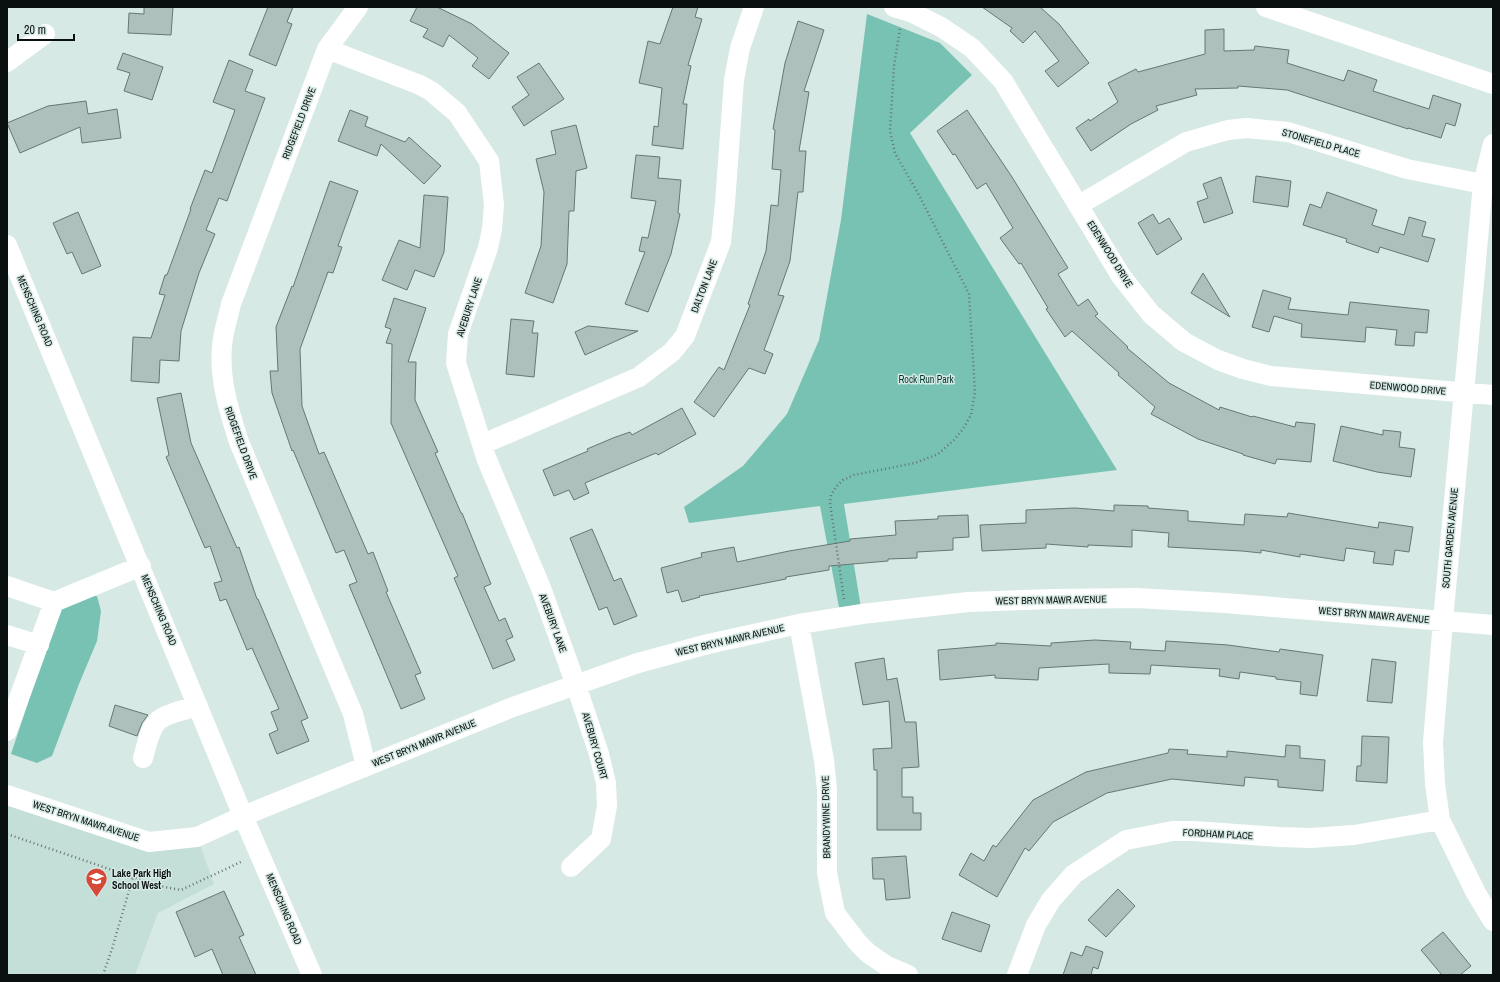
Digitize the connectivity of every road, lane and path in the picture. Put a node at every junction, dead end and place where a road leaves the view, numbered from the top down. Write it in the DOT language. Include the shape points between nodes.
graph roads {
  1 [pos="358,7"];
  2 [pos="754,7"];
  3 [pos="1266,7"];
  4 [pos="899,9"];
  5 [pos="45,34"];
  6 [pos="327,48"];
  7 [pos="7,62"];
  8 [pos="1493,84"];
  9 [pos="1493,144"];
  10 [pos="1483,184"];
  11 [pos="1079,205"];
  12 [pos="7,245"];
  13 [pos="1463,393"];
  14 [pos="1493,395"];
  15 [pos="483,444"];
  16 [pos="141,566"];
  17 [pos="7,586"];
  18 [pos="54,602"];
  19 [pos="847,617"];
  20 [pos="1443,621"];
  21 [pos="799,624"];
  22 [pos="1493,625"];
  23 [pos="7,635"];
  24 [pos="39,645"];
  25 [pos="576,685"];
  26 [pos="15,687"];
  27 [pos="198,706"];
  28 [pos="7,732"];
  29 [pos="143,758"];
  30 [pos="366,766"];
  31 [pos="7,795"];
  32 [pos="243,816"];
  33 [pos="1440,820"];
  34 [pos="7,834"];
  35 [pos="260,853"];
  36 [pos="570,867"];
  37 [pos="133,877"];
  38 [pos="1493,921"];
  39 [pos="103,975"];
  40 [pos="312,975"];
  41 [pos="908,975"];
  42 [pos="1018,975"];
  1 -- 6 [label="street, RIDGEFIELD DRIVE"];
  2 -- 15 [label="street, DALTON LANE" via="740,48 734,80 721,242 684,336 672,352 639,377"];
  3 -- 8 [label="street"];
  4 -- 11 [label="street, EDENWOOD DRIVE" via="942,27 972,48 1003,81"];
  4 -- 19 [label="path" via="890,132 895,153 969,294 975,392 971,415 963,429 938,454 915,463 854,475 843,480 831,495 830,503"];
  5 -- 7 [label="street"];
  6 -- 15 [label="street, AVEBURY LANE" via="431,91 457,113 489,161 494,205 492,230 458,334 456,363"];
  6 -- 30 [label="street, RIDGEFIELD DRIVE" via="231,304 222,346 222,366 225,396 239,442 353,714"];
  9 -- 10 [label="street, SOUTH GARDEN AVENUE"];
  10 -- 11 [label="street, STONEFIELD PLACE" via="1407,168 1288,132 1247,128 1228,130 1186,142"];
  10 -- 13 [label="street, SOUTH GARDEN AVENUE"];
  11 -- 13 [label="street, EDENWOOD DRIVE" via="1121,276 1151,314 1184,342 1218,360 1271,376"];
  12 -- 16 [label="street, MENSCHING ROAD"];
  13 -- 14 [label="street, EDENWOOD DRIVE"];
  13 -- 20 [label="street, SOUTH GARDEN AVENUE"];
  15 -- 25 [label="street, AVEBURY LANE" via="487,460 541,588"];
  16 -- 18 [label="street"];
  16 -- 27 [label="street, MENSCHING ROAD"];
  17 -- 18 [label="street"];
  18 -- 24 [label="street"];
  19 -- 20 [label="street, WEST BRYN MAWR AVENUE" via="968,602 1137,598"];
  19 -- 21 [label="street, WEST BRYN MAWR AVENUE"];
  20 -- 22 [label="street, WEST BRYN MAWR AVENUE"];
  20 -- 33 [label="street, SOUTH GARDEN AVENUE" via="1433,742"];
  21 -- 25 [label="street, WEST BRYN MAWR AVENUE" via="638,663"];
  21 -- 41 [label="street, BRANDYWINE DRIVE" via="825,768 827,873 835,913 868,953 887,966"];
  23 -- 24 [label="street"];
  24 -- 26 [label="street"];
  25 -- 30 [label="street, WEST BRYN MAWR AVENUE" via="513,707"];
  25 -- 36 [label="street, AVEBURY COURT" via="599,754 606,783 607,806 601,839"];
  26 -- 28 [label="street"];
  27 -- 29 [label="street" via="160,718 155,723"];
  27 -- 32 [label="street, MENSCHING ROAD"];
  30 -- 32 [label="street, WEST BRYN MAWR AVENUE"];
  31 -- 32 [label="street, WEST BRYN MAWR AVENUE" via="149,842 197,837"];
  32 -- 35 [label="street, MENSCHING ROAD"];
  33 -- 38 [label="street, SOUTH GARDEN AVENUE" via="1476,893"];
  33 -- 42 [label="street, FORDHAM PLACE" via="1354,835 1311,838 1172,831 1126,840 1074,874 1051,900 1036,926"];
  34 -- 37 [label="path"];
  35 -- 37 [label="path" via="182,890 159,886"];
  35 -- 40 [label="street, MENSCHING ROAD"];
  37 -- 39 [label="path"];
}
